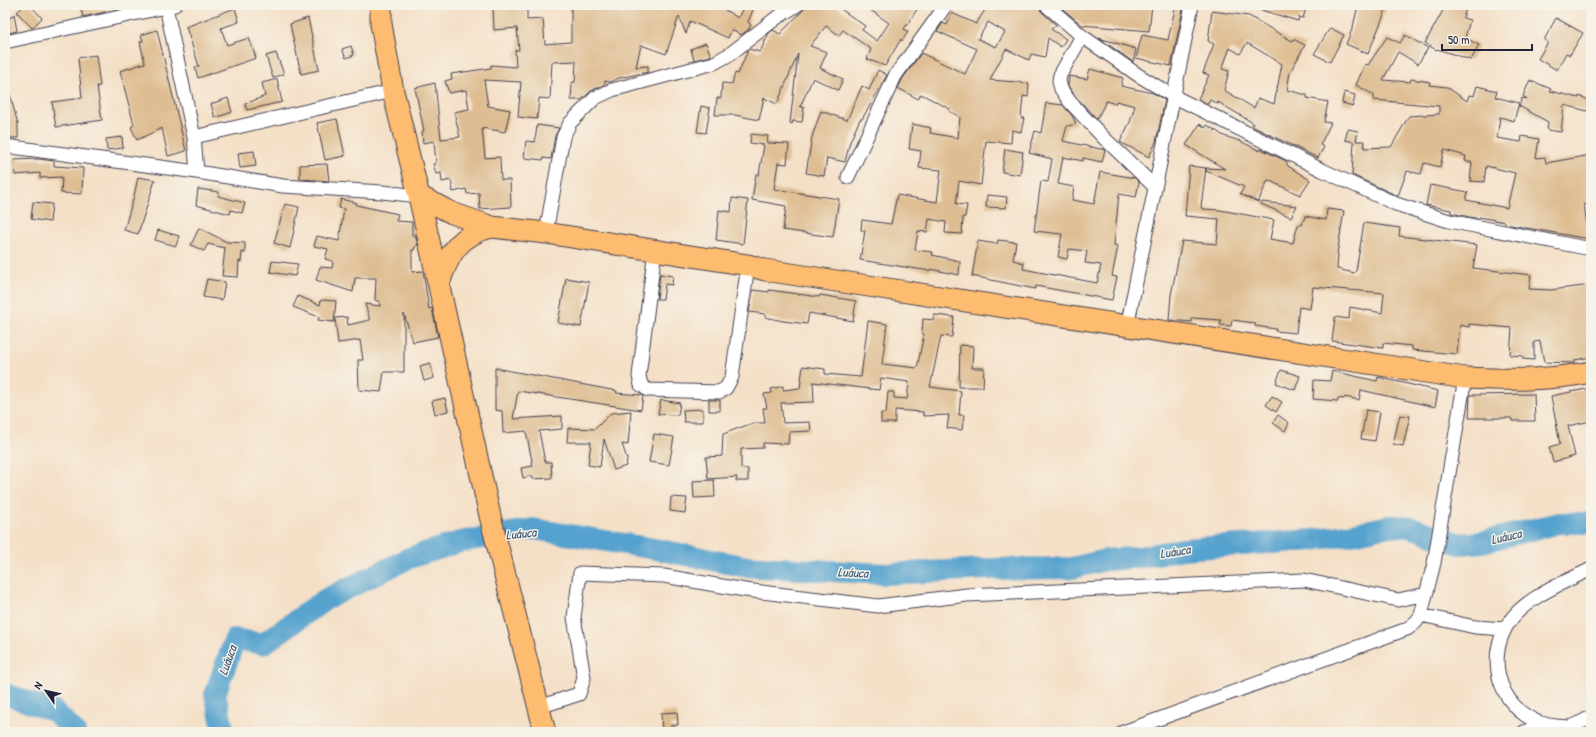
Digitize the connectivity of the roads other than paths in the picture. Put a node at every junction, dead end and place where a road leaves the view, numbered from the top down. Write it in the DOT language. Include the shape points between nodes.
graph roads {
  1 [pos="381,5"];
  2 [pos="797,5"];
  3 [pos="946,5"];
  4 [pos="1046,5"];
  5 [pos="1192,5"];
  6 [pos="171,6"];
  7 [pos="1082,36"];
  8 [pos="5,42"];
  9 [pos="393,91"];
  10 [pos="1174,96"];
  11 [pos="194,137"];
  12 [pos="5,146"];
  13 [pos="197,172"];
  14 [pos="848,177"];
  15 [pos="1155,187"];
  16 [pos="420,196"];
  17 [pos="492,227"];
  18 [pos="546,232"];
  19 [pos="1591,249"];
  20 [pos="655,250"];
  21 [pos="748,265"];
  22 [pos="439,284"];
  23 [pos="1127,327"];
  24 [pos="1591,372"];
  25 [pos="1464,378"];
  26 [pos="1591,569"];
  27 [pos="1426,594"];
  28 [pos="1421,615"];
  29 [pos="1505,629"];
  30 [pos="539,707"];
  31 [pos="1591,717"];
  32 [pos="1542,724"];
  33 [pos="545,732"];
  34 [pos="1123,732"];
  35 [pos="1524,732"];
  1 -- 9 [label="main road" via="381,24"];
  2 -- 18 [label="street" via="714,63 612,90 596,98 570,123 563,137"];
  3 -- 14 [label="street" via="895,76"];
  4 -- 7 [label="street"];
  5 -- 10 [label="street"];
  6 -- 8 [label="street"];
  6 -- 11 [label="street"];
  7 -- 10 [label="street" via="1138,75"];
  7 -- 15 [label="street" via="1060,74 1061,89 1103,137"];
  9 -- 11 [label="street"];
  9 -- 16 [label="main road"];
  10 -- 15 [label="street"];
  10 -- 19 [label="street" via="1396,204 1449,221"];
  11 -- 13 [label="street"];
  12 -- 13 [label="street"];
  13 -- 16 [label="street" via="283,186"];
  15 -- 23 [label="street"];
  16 -- 17 [label="main road" via="452,213"];
  16 -- 22 [label="main road"];
  17 -- 18 [label="main road"];
  17 -- 22 [label="main road" via="477,230 456,247 446,261"];
  18 -- 20 [label="main road"];
  20 -- 21 [label="main road"];
  20 -- 21 [label="street" via="639,376 641,385 648,390 719,392 730,384"];
  21 -- 23 [label="main road" via="773,272"];
  22 -- 30 [label="main road" via="490,516"];
  23 -- 25 [label="main road"];
  24 -- 25 [label="main road" via="1570,377 1530,380"];
  25 -- 27 [label="street" via="1434,562"];
  26 -- 29 [label="street" via="1549,590 1521,608"];
  27 -- 28 [label="street"];
  27 -- 30 [label="street" via="1398,600 1304,580 967,595 878,606 745,590 664,576 580,573 574,617 584,678 579,694"];
  28 -- 29 [label="street" via="1475,627"];
  28 -- 34 [label="street" via="1407,630"];
  29 -- 32 [label="street" via="1497,654 1500,684 1513,706"];
  30 -- 33 [label="main road"];
  31 -- 32 [label="street" via="1569,727"];
  32 -- 35 [label="street"];
}
